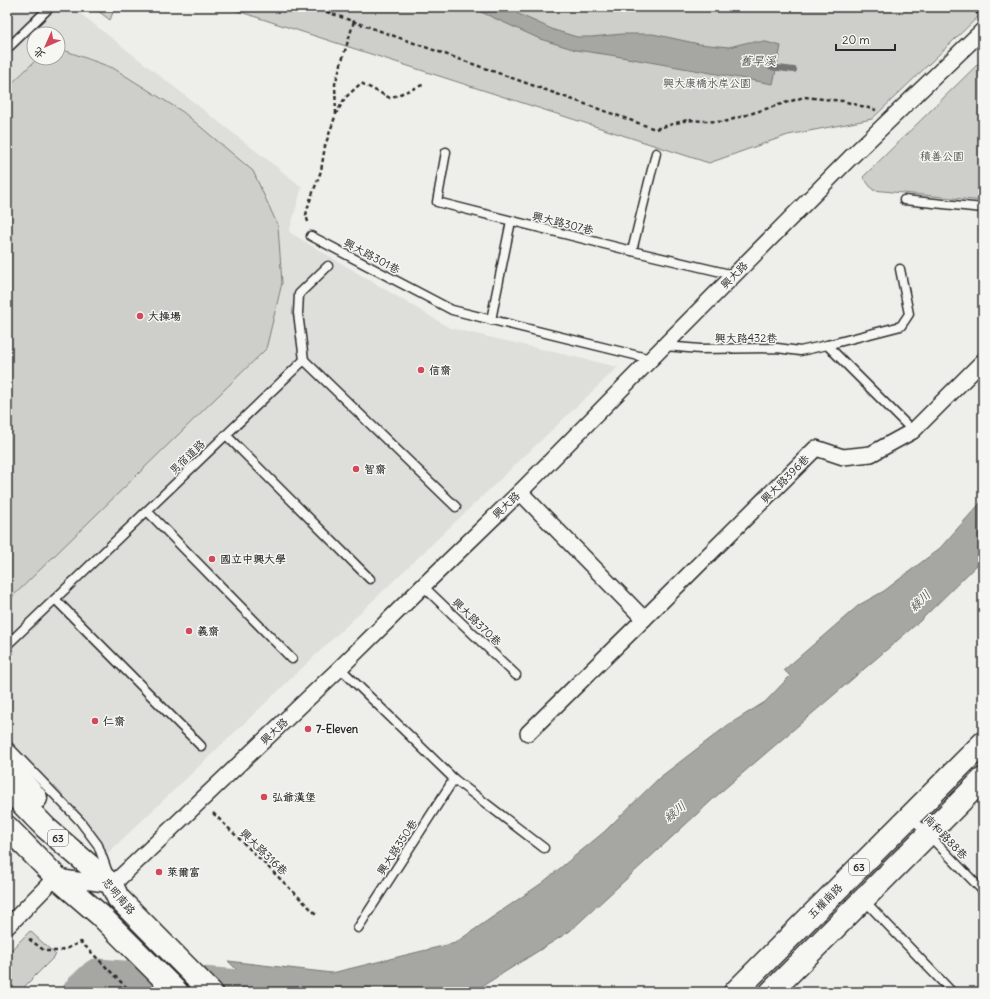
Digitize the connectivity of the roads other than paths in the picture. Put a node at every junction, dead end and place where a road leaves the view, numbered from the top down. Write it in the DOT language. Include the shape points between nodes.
graph roads {
  1 [pos="50,7"];
  2 [pos="983,30"];
  3 [pos="7,49"];
  4 [pos="446,152"];
  5 [pos="656,153"];
  6 [pos="904,200"];
  7 [pos="983,208"];
  8 [pos="511,221"];
  9 [pos="312,236"];
  10 [pos="632,251"];
  11 [pos="328,266"];
  12 [pos="900,269"];
  13 [pos="734,275"];
  14 [pos="492,320"];
  15 [pos="827,345"];
  16 [pos="664,346"];
  17 [pos="651,358"];
  18 [pos="304,360"];
  19 [pos="983,361"];
  20 [pos="913,431"];
  21 [pos="226,435"];
  22 [pos="520,492"];
  23 [pos="456,507"];
  24 [pos="147,511"];
  25 [pos="370,578"];
  26 [pos="422,586"];
  27 [pos="55,599"];
  28 [pos="644,620"];
  29 [pos="7,645"];
  30 [pos="292,658"];
  31 [pos="340,668"];
  32 [pos="516,675"];
  33 [pos="528,733"];
  34 [pos="983,743"];
  35 [pos="7,745"];
  36 [pos="201,746"];
  37 [pos="7,764"];
  38 [pos="454,778"];
  39 [pos="983,779"];
  40 [pos="7,788"];
  41 [pos="910,816"];
  42 [pos="7,828"];
  43 [pos="928,835"];
  44 [pos="7,843"];
  45 [pos="544,848"];
  46 [pos="56,878"];
  47 [pos="983,891"];
  48 [pos="115,892"];
  49 [pos="863,900"];
  50 [pos="7,927"];
  51 [pos="358,928"];
  52 [pos="188,988"];
  53 [pos="735,992"];
  54 [pos="771,992"];
  55 [pos="952,992"];
  1 -- 3 [label="lane"];
  2 -- 13 [label="street, 興大路" via="850,158"];
  4 -- 8 [label="lane, 興大路307巷" via="437,202"];
  5 -- 10 [label="lane"];
  6 -- 7 [label="lane"];
  8 -- 10 [label="lane, 興大路307巷"];
  8 -- 14 [label="lane"];
  9 -- 14 [label="lane, 興大路301巷" via="452,310"];
  10 -- 13 [label="lane, 興大路307巷"];
  11 -- 18 [label="lane" via="299,294 298,314"];
  12 -- 15 [label="lane, 興大路432巷" via="909,314 901,326"];
  13 -- 16 [label="street, 興大路"];
  14 -- 17 [label="lane, 興大路301巷"];
  15 -- 16 [label="lane, 興大路432巷" via="800,351 777,348 700,349"];
  15 -- 20 [label="lane"];
  16 -- 17 [label="street, 興大路"];
  17 -- 22 [label="street, 興大路"];
  18 -- 21 [label="lane, 男宿道路"];
  18 -- 23 [label="lane"];
  19 -- 20 [label="street, 興大路396巷"];
  20 -- 28 [label="street, 興大路396巷" via="871,454 843,458 816,448"];
  21 -- 24 [label="lane, 男宿道路"];
  21 -- 25 [label="lane"];
  22 -- 26 [label="street, 興大路"];
  22 -- 28 [label="street"];
  24 -- 27 [label="lane, 男宿道路"];
  24 -- 30 [label="lane"];
  26 -- 31 [label="street, 興大路"];
  26 -- 32 [label="lane, 興大路370巷"];
  27 -- 29 [label="lane, 男宿道路"];
  27 -- 36 [label="lane"];
  28 -- 33 [label="street, 興大路396巷"];
  31 -- 38 [label="lane"];
  31 -- 48 [label="street, 興大路" via="200,800"];
  34 -- 41 [label="main road, 五權南路 / 63"];
  35 -- 48 [label="lane" via="80,821 98,844"];
  37 -- 48 [label="main road"];
  38 -- 45 [label="lane"];
  38 -- 51 [label="lane, 興大路350巷"];
  39 -- 43 [label="main road, 63"];
  40 -- 48 [label="main road, 忠明南路 / 63"];
  41 -- 43 [label="lane, 南和路88巷"];
  41 -- 53 [label="main road, 五權南路 / 63"];
  42 -- 46 [label="main road, 忠明南路 / 63"];
  43 -- 47 [label="lane, 南和路88巷"];
  43 -- 49 [label="main road, 63"];
  44 -- 46 [label="main road" via="17,853"];
  46 -- 48 [label="street"];
  46 -- 50 [label="street"];
  46 -- 52 [label="main road, 忠明南路 / 63"];
  48 -- 52 [label="main road, 忠明南路 / 63"];
  49 -- 54 [label="main road, 63"];
  49 -- 55 [label="lane"];
}
